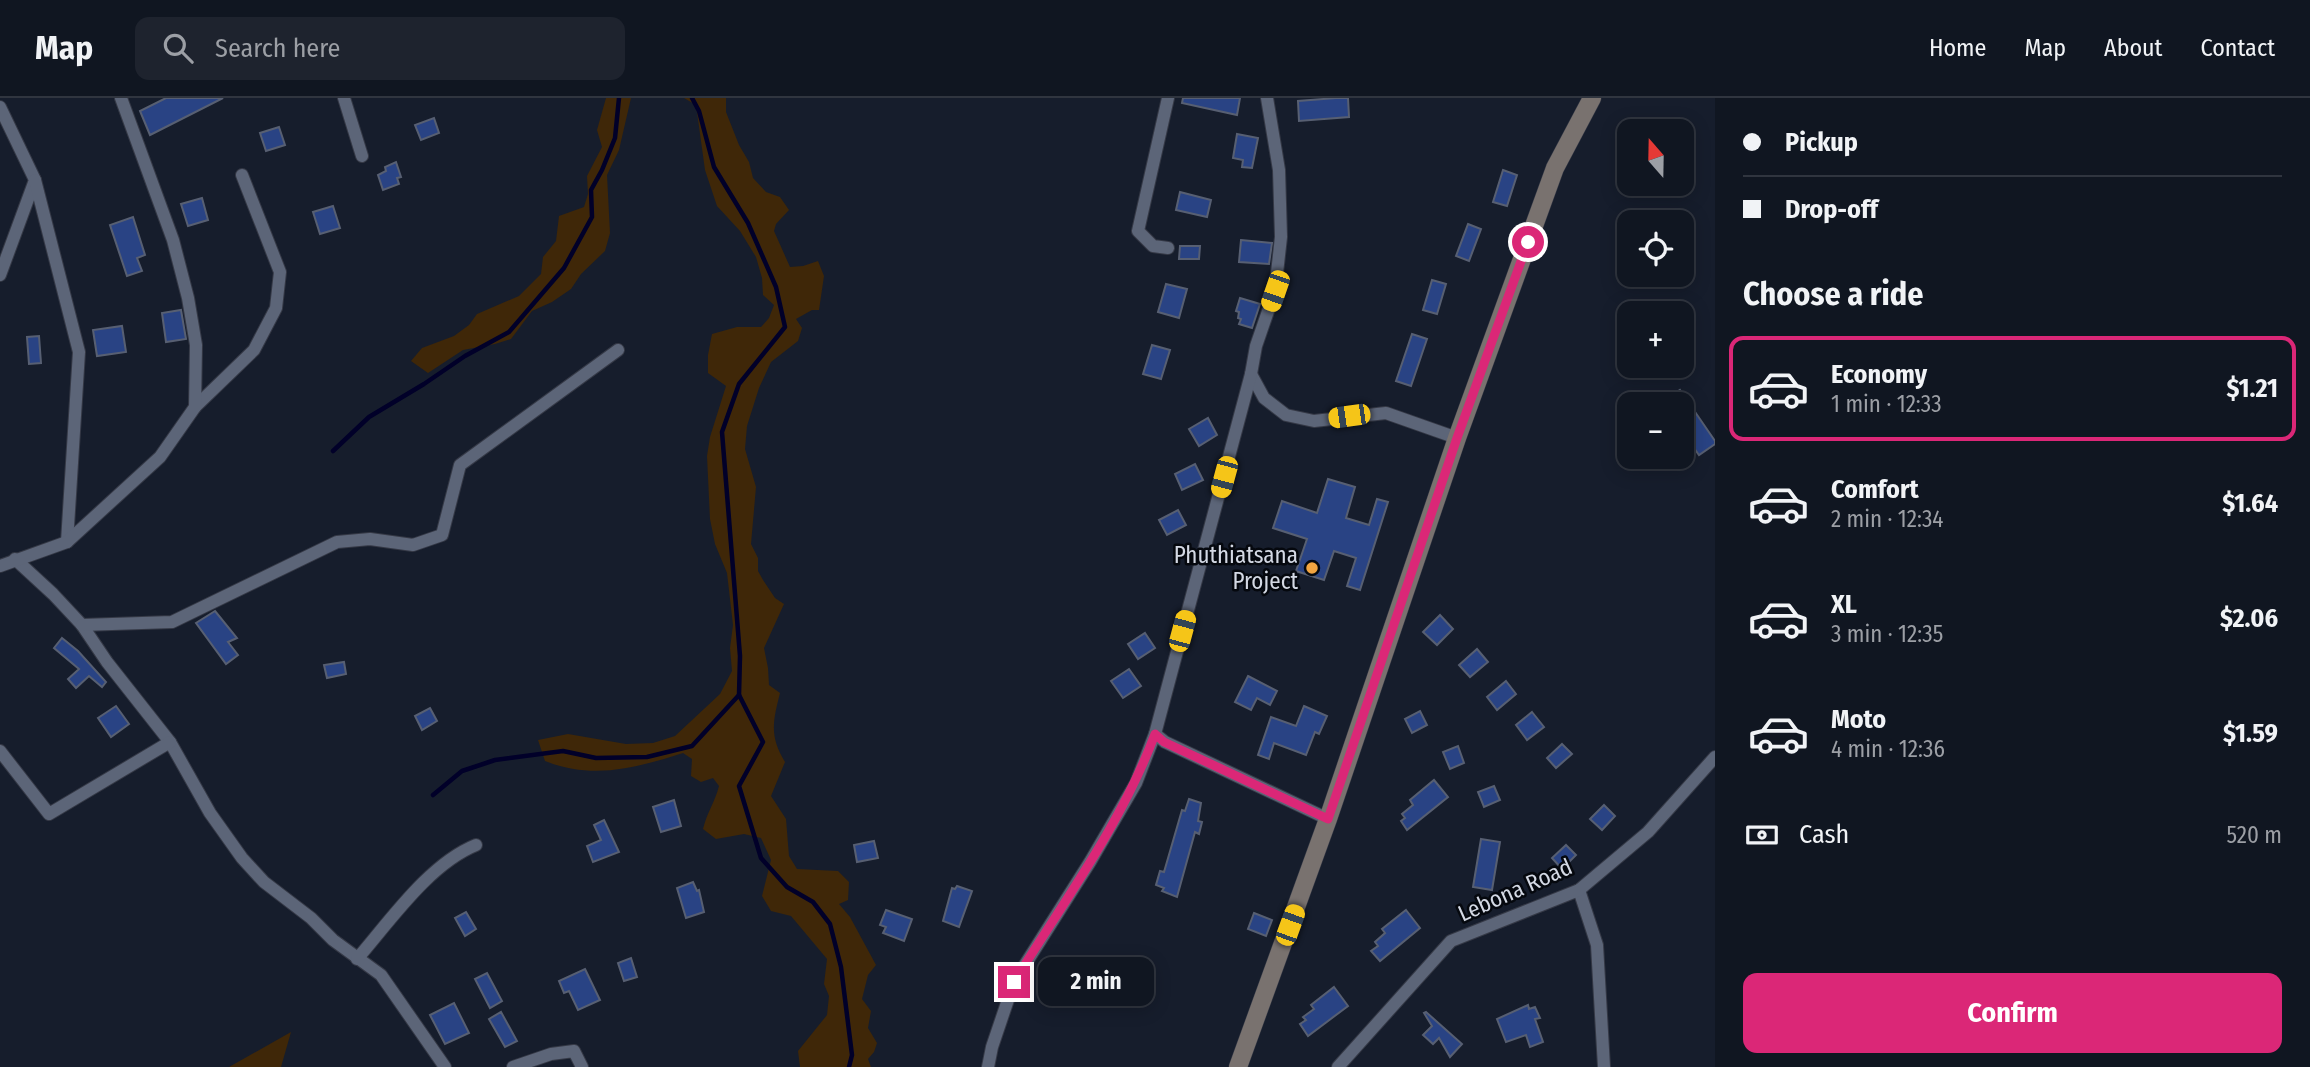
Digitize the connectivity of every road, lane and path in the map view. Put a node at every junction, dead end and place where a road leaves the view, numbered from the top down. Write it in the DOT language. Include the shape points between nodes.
graph roads {
  1 [pos="121,98"];
  2 [pos="344,98"];
  3 [pos="1168,98"];
  4 [pos="1267,98"];
  5 [pos="1592,98"];
  6 [pos="0,107"];
  7 [pos="362,156"];
  8 [pos="242,176"];
  9 [pos="35,180"];
  10 [pos="1168,248"];
  11 [pos="0,275"];
  12 [pos="618,350"];
  13 [pos="1251,374"];
  14 [pos="195,407"];
  15 [pos="1457,438"];
  16 [pos="67,542"];
  17 [pos="15,559"];
  18 [pos="0,566"];
  19 [pos="82,625"];
  20 [pos="1155,734"];
  21 [pos="170,742"];
  22 [pos="0,751"];
  23 [pos="1715,757"];
  24 [pos="1328,819"];
  25 [pos="476,845"];
  26 [pos="1579,890"];
  27 [pos="357,959"];
  28 [pos="444,1067"];
  29 [pos="513,1067"];
  30 [pos="582,1067"];
  31 [pos="988,1067"];
  32 [pos="1238,1067"];
  33 [pos="1338,1067"];
  34 [pos="1604,1067"];
  1 -- 14 [label="street" via="173,240 188,298 196,345"];
  2 -- 7 [label="street"];
  3 -- 10 [label="street" via="1138,231 1153,246"];
  4 -- 13 [label="street" via="1279,170 1281,237 1275,291"];
  5 -- 15 [label="main road" via="1555,168"];
  6 -- 9 [label="street"];
  8 -- 14 [label="street" via="280,272 276,308 254,350"];
  9 -- 11 [label="street"];
  9 -- 16 [label="street" via="79,352"];
  12 -- 19 [label="street" via="460,465 442,535 413,545 370,539 337,542 172,622"];
  13 -- 15 [label="street" via="1264,398 1286,415 1314,421 1386,413"];
  13 -- 20 [label="street"];
  14 -- 16 [label="street" via="160,457"];
  15 -- 24 [label="main road"];
  16 -- 17 [label="street"];
  17 -- 18 [label="street"];
  17 -- 19 [label="street"];
  19 -- 21 [label="street"];
  20 -- 24 [label="street"];
  20 -- 31 [label="street" via="1136,783 1014,982"];
  21 -- 22 [label="street" via="48,814"];
  21 -- 27 [label="street" via="242,858 264,882"];
  23 -- 26 [label="street, Lebona Road" via="1647,831"];
  24 -- 32 [label="main road"];
  25 -- 27 [label="street" via="460,851 418,889"];
  26 -- 33 [label="street, Lebona Road" via="1451,941"];
  26 -- 34 [label="street" via="1597,945"];
  27 -- 28 [label="street" via="381,975"];
  29 -- 30 [label="street" via="574,1051"];
}
